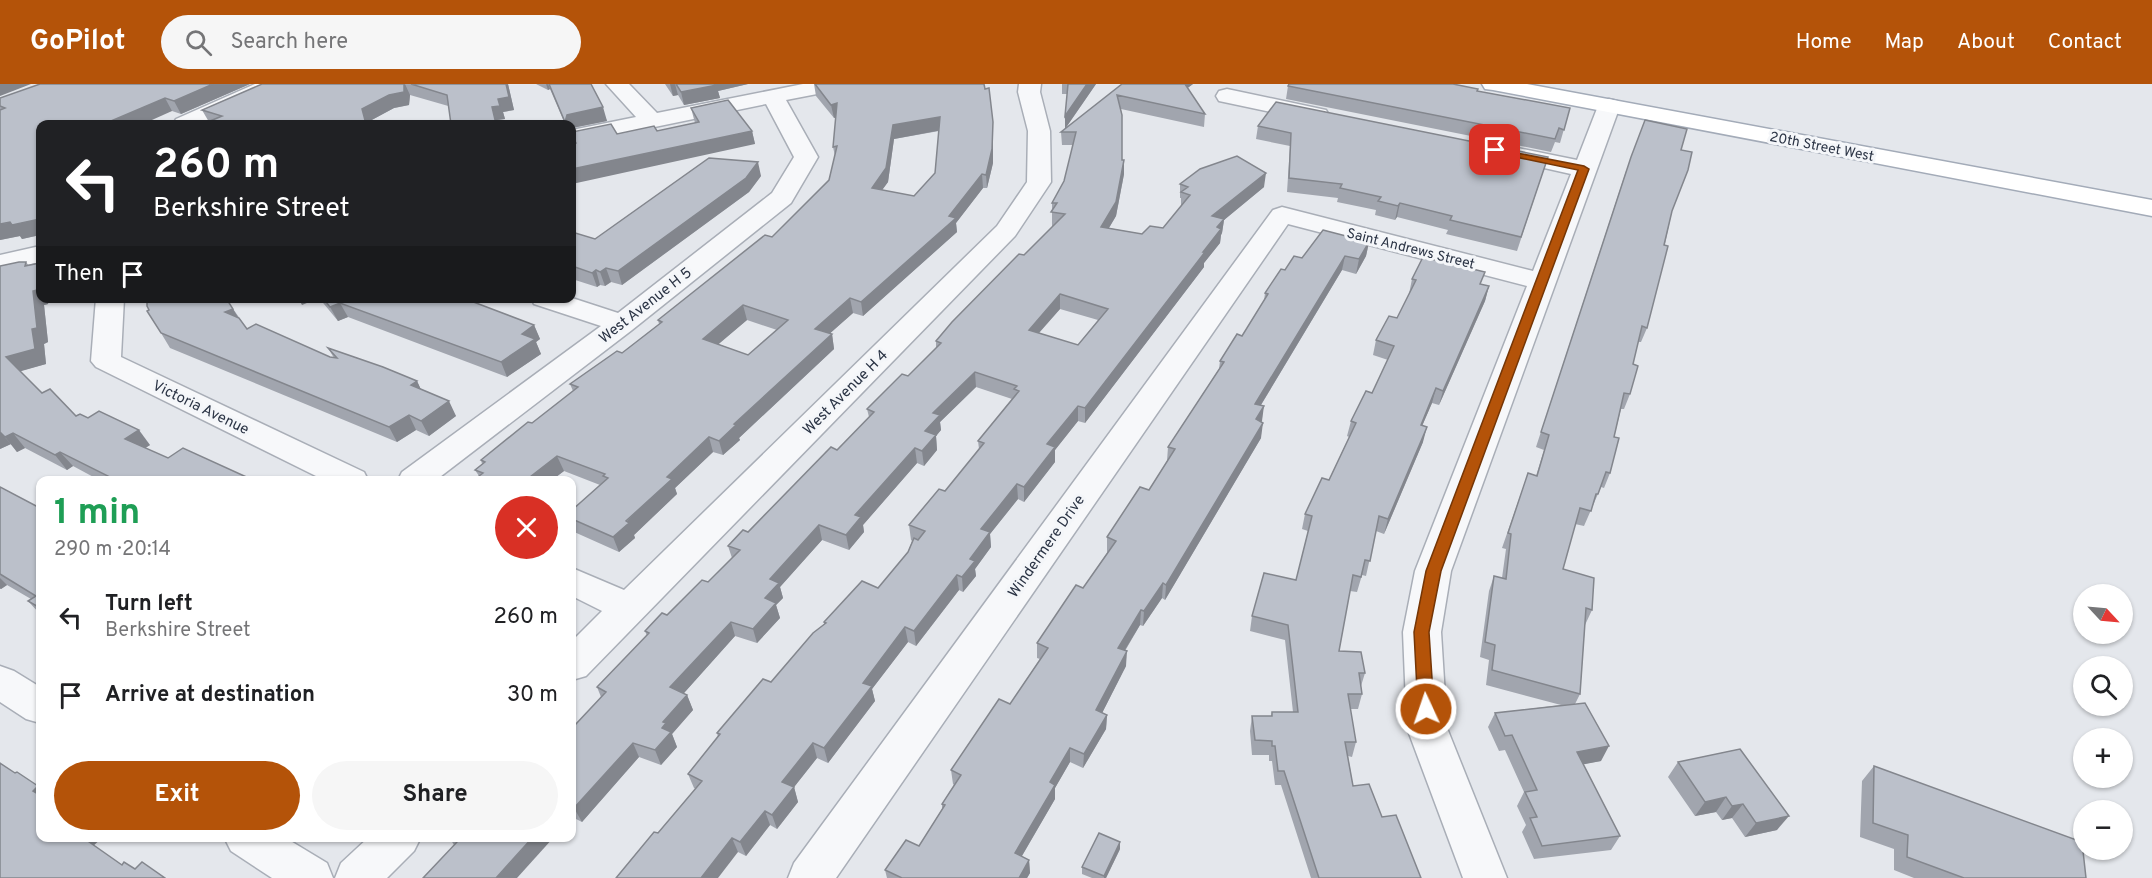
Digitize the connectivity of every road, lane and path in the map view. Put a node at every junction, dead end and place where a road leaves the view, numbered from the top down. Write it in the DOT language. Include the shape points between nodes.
graph roads {
  1 [pos="273,84"];
  2 [pos="617,84"];
  3 [pos="835,84"];
  4 [pos="1030,84"];
  5 [pos="1493,84"];
  6 [pos="1227,96"];
  7 [pos="772,97"];
  8 [pos="1609,106"];
  9 [pos="193,120"];
  10 [pos="651,120"];
  11 [pos="1342,120"];
  12 [pos="576,136"];
  13 [pos="1480,148"];
  14 [pos="1584,169"];
  15 [pos="2152,208"];
  16 [pos="1282,215"];
  17 [pos="36,255"];
  18 [pos="0,262"];
  19 [pos="1541,281"];
  20 [pos="110,303"];
  21 [pos="559,303"];
  22 [pos="622,324"];
  23 [pos="344,476"];
  24 [pos="419,476"];
  25 [pos="576,583"];
  26 [pos="629,608"];
  27 [pos="576,661"];
  28 [pos="0,682"];
  29 [pos="36,704"];
  30 [pos="254,842"];
  31 [pos="394,842"];
  32 [pos="311,878"];
  33 [pos="357,878"];
  34 [pos="810,878"];
  35 [pos="1485,878"];
  1 -- 9 [label="street"];
  2 -- 10 [label="street"];
  3 -- 7 [label="street"];
  4 -- 26 [label="street, West Avenue H 4" via="1039,131 1039,182 1006,231"];
  5 -- 8 [label="main road, 20th Street West"];
  6 -- 11 [label="street"];
  7 -- 10 [label="street"];
  7 -- 22 [label="street, West Avenue H 5" via="806,157 782,198"];
  8 -- 14 [label="street"];
  8 -- 15 [label="main road, 20th Street West"];
  10 -- 12 [label="street"];
  13 -- 14 [label="street"];
  14 -- 19 [label="street"];
  16 -- 19 [label="street, Saint Andrews Street"];
  16 -- 34 [label="street, Windermere Drive"];
  17 -- 18 [label="street"];
  19 -- 35 [label="street" via="1433,571 1422,632 1427,728"];
  20 -- 23 [label="street, Victoria Avenue" via="106,361"];
  21 -- 22 [label="street"];
  22 -- 24 [label="street, West Avenue H 5"];
  25 -- 26 [label="street"];
  26 -- 27 [label="street, West Avenue H 4"];
  28 -- 29 [label="street"];
  30 -- 32 [label="street"];
  31 -- 33 [label="street"];
}
